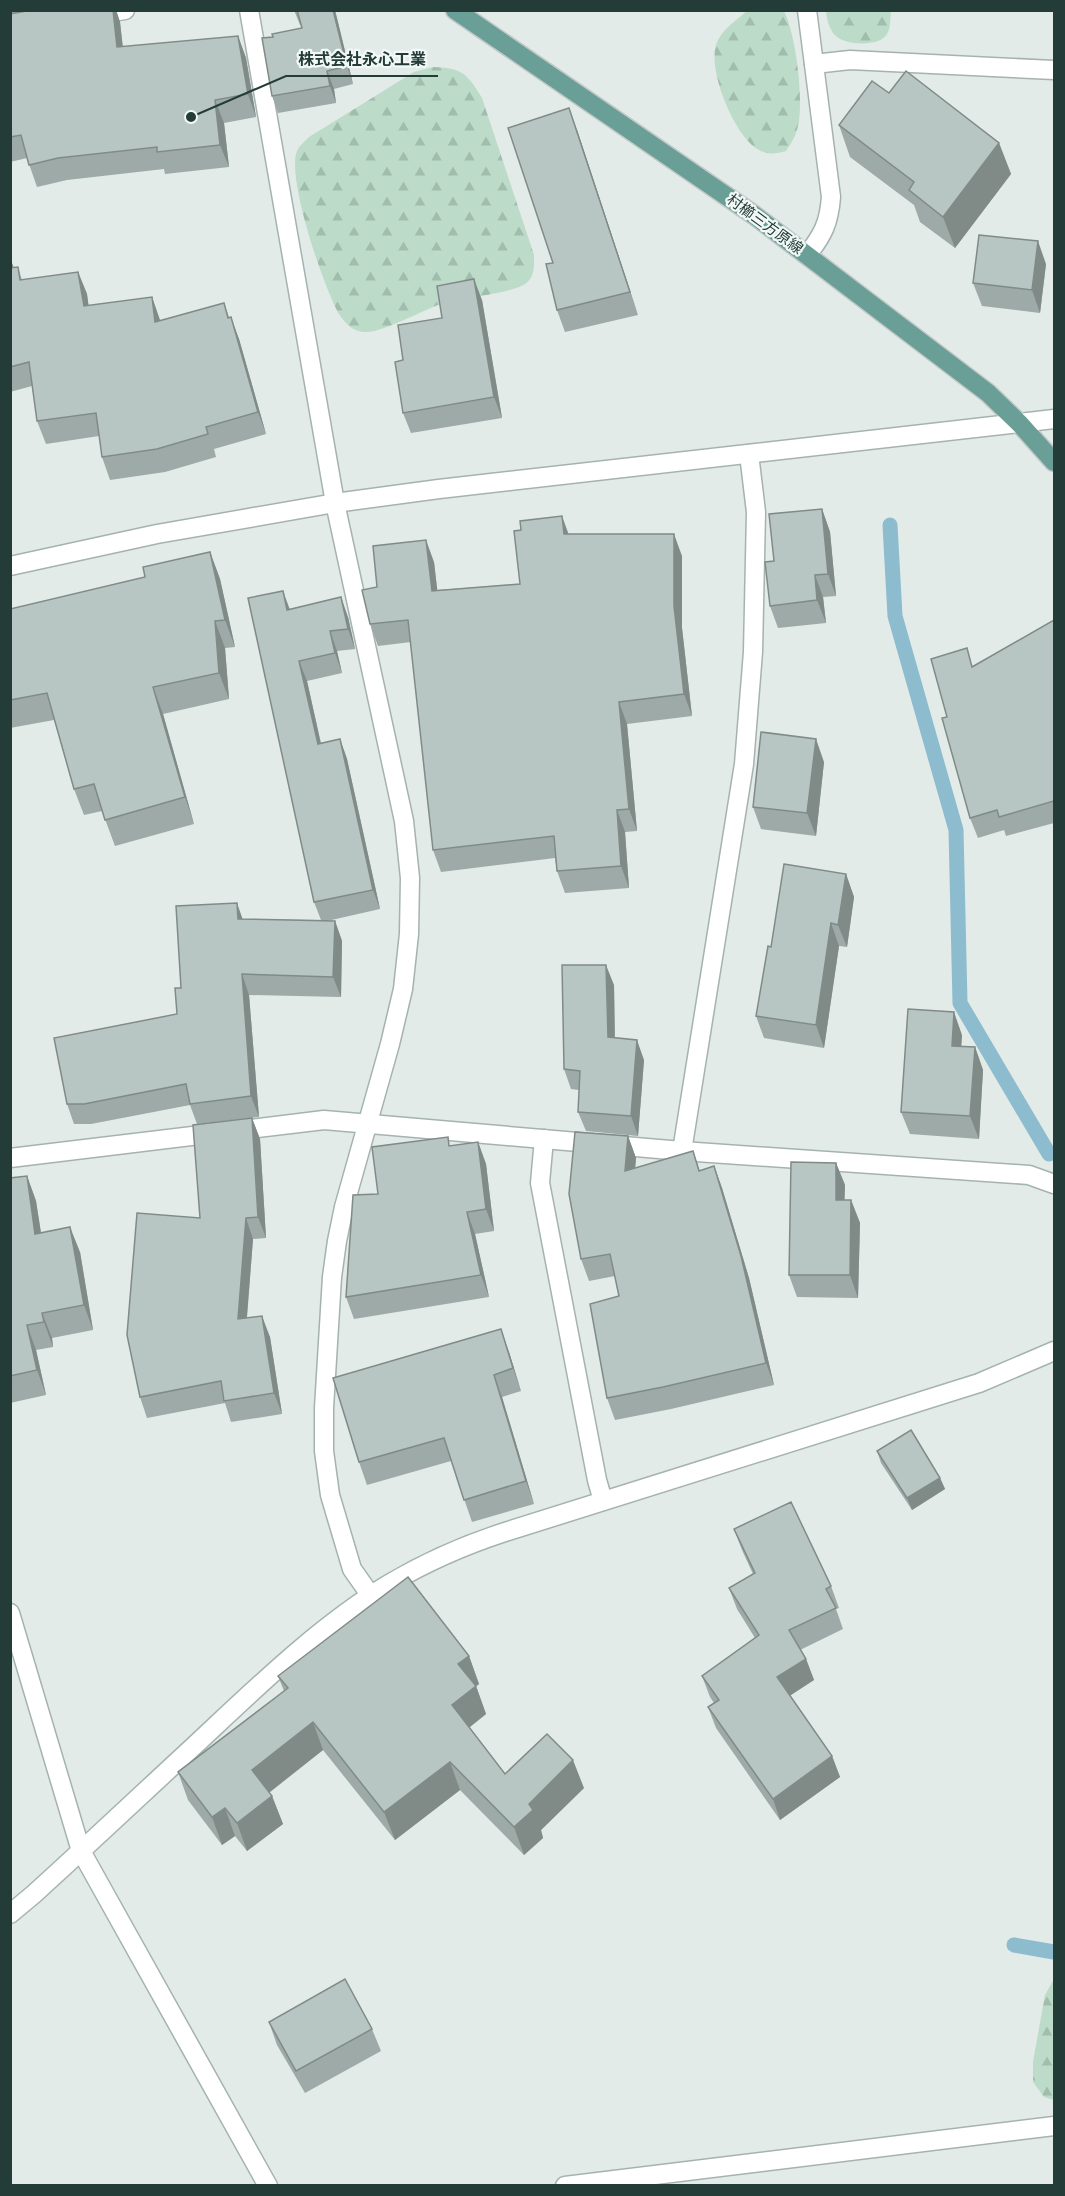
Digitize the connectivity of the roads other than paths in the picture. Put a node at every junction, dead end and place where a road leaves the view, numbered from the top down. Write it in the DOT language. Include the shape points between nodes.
graph roads {
  1 [pos="125,10"];
  2 [pos="249,10"];
  3 [pos="455,10"];
  4 [pos="807,10"];
  5 [pos="79,17"];
  6 [pos="814,64"];
  7 [pos="1054,70"];
  8 [pos="807,255"];
  9 [pos="1054,419"];
  10 [pos="1020,423"];
  11 [pos="749,454"];
  12 [pos="1054,462"];
  13 [pos="335,503"];
  14 [pos="10,566"];
  15 [pos="368,1124"];
  16 [pos="544,1139"];
  17 [pos="682,1151"];
  18 [pos="10,1158"];
  19 [pos="1054,1184"];
  20 [pos="1054,1351"];
  21 [pos="603,1501"];
  22 [pos="371,1596"];
  23 [pos="10,1613"];
  24 [pos="81,1851"];
  25 [pos="10,1914"];
  26 [pos="1054,2126"];
  27 [pos="261,2183"];
  28 [pos="565,2186"];
  1 -- 5 [label="street"];
  2 -- 13 [label="street"];
  3 -- 8 [label="main road, 村櫛三方原線"];
  4 -- 6 [label="street"];
  6 -- 7 [label="street" via="850,60"];
  6 -- 8 [label="street" via="831,197 830,218"];
  8 -- 10 [label="main road, 村櫛三方原線" via="988,393"];
  9 -- 10 [label="street"];
  10 -- 11 [label="street"];
  10 -- 12 [label="main road, 村櫛三方原線"];
  11 -- 13 [label="street"];
  11 -- 17 [label="street" via="756,512 750,708"];
  13 -- 14 [label="street" via="157,534"];
  13 -- 15 [label="street" via="396,777 410,878 403,989"];
  15 -- 16 [label="street"];
  15 -- 18 [label="street" via="324,1120"];
  15 -- 22 [label="street" via="337,1241 332,1277 324,1452 330,1495 352,1569"];
  16 -- 17 [label="street"];
  16 -- 21 [label="street" via="540,1183"];
  17 -- 19 [label="street" via="1029,1175"];
  20 -- 21 [label="street" via="979,1383"];
  21 -- 22 [label="street" via="465,1545"];
  22 -- 24 [label="street" via="285,1663"];
  23 -- 24 [label="street"];
  24 -- 25 [label="street"];
  24 -- 27 [label="street"];
  26 -- 28 [label="street"];
}
